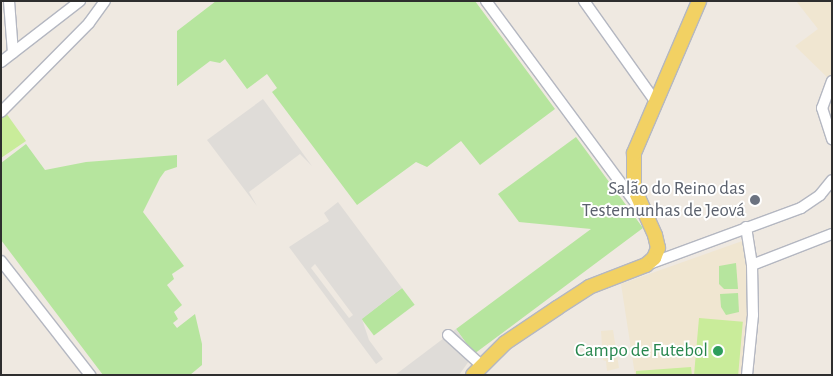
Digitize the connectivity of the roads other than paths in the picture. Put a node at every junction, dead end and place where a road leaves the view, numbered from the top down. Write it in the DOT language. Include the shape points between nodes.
graph roads {
  1 [pos="9,1"];
  2 [pos="80,1"];
  3 [pos="105,1"];
  4 [pos="486,1"];
  5 [pos="584,1"];
  6 [pos="698,1"];
  7 [pos="13,53"];
  8 [pos="1,62"];
  9 [pos="832,81"];
  10 [pos="655,101"];
  11 [pos="1,112"];
  12 [pos="832,139"];
  13 [pos="832,180"];
  14 [pos="648,219"];
  15 [pos="746,228"];
  16 [pos="832,234"];
  17 [pos="1,261"];
  18 [pos="646,265"];
  19 [pos="752,265"];
  20 [pos="448,335"];
  21 [pos="477,370"];
  22 [pos="90,375"];
  23 [pos="748,375"];
  1 -- 7 [label="street"];
  2 -- 7 [label="street"];
  3 -- 11 [label="street" via="90,23"];
  4 -- 14 [label="street"];
  5 -- 10 [label="street"];
  6 -- 10 [label="main road"];
  7 -- 8 [label="street"];
  9 -- 12 [label="street" via="822,108"];
  10 -- 14 [label="main road" via="638,140 632,168 634,188"];
  13 -- 15 [label="street" via="811,203"];
  14 -- 18 [label="main road" via="658,248"];
  15 -- 18 [label="street"];
  15 -- 19 [label="street"];
  16 -- 19 [label="street"];
  17 -- 22 [label="street"];
  18 -- 21 [label="main road" via="589,287 511,339"];
  19 -- 23 [label="street" via="753,315"];
  20 -- 21 [label="street"];
}
